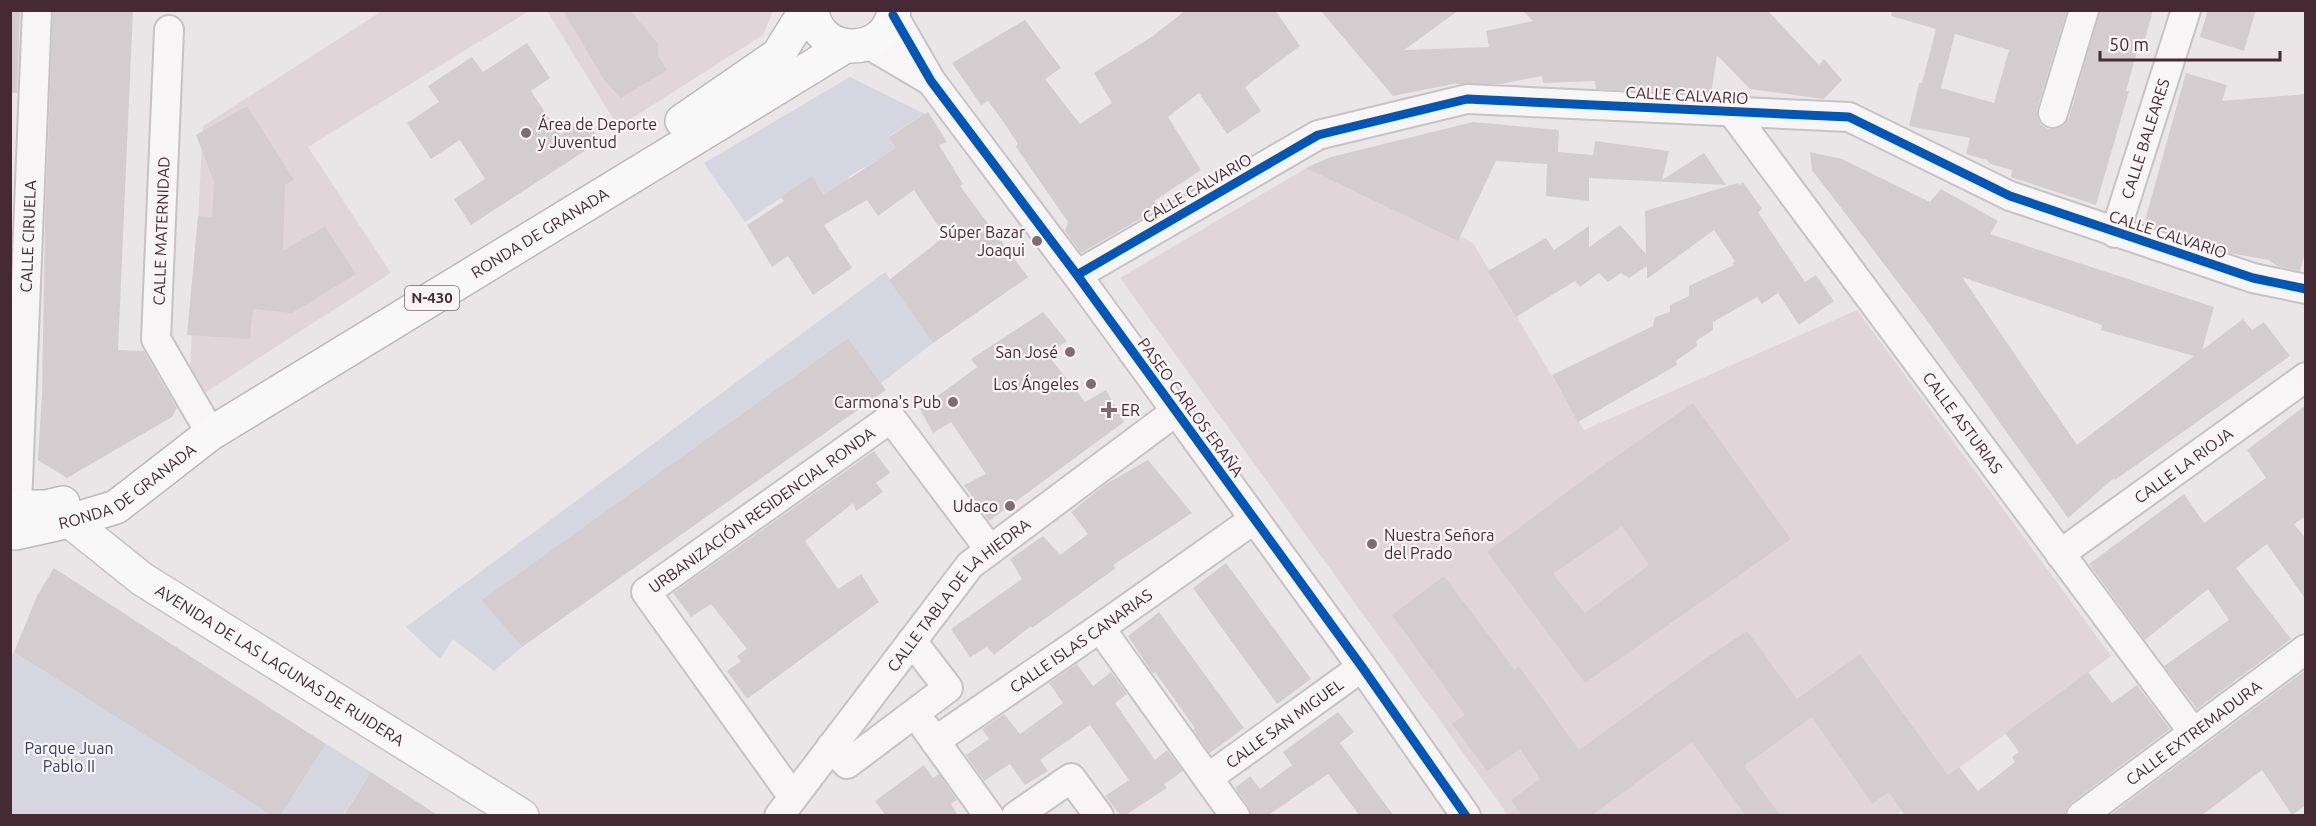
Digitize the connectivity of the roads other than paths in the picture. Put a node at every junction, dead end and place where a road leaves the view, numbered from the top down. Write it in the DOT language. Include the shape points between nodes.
graph roads {
  1 [pos="37,10"];
  2 [pos="806,10"];
  3 [pos="812,10"];
  4 [pos="2084,10"];
  5 [pos="2186,10"];
  6 [pos="894,13"];
  7 [pos="169,30"];
  8 [pos="856,46"];
  9 [pos="931,81"];
  10 [pos="1732,112"];
  11 [pos="2053,113"];
  12 [pos="2115,233"];
  13 [pos="1077,275"];
  14 [pos="2306,289"];
  15 [pos="2306,377"];
  16 [pos="1175,412"];
  17 [pos="203,420"];
  18 [pos="1253,520"];
  19 [pos="26,522"];
  20 [pos="990,550"];
  21 [pos="2060,554"];
  22 [pos="1100,628"];
  23 [pos="912,641"];
  24 [pos="2306,649"];
  25 [pos="1362,667"];
  26 [pos="915,713"];
  27 [pos="2193,732"];
  28 [pos="935,741"];
  29 [pos="831,747"];
  30 [pos="1208,778"];
  31 [pos="786,806"];
  32 [pos="1456,812"];
  33 [pos="522,816"];
  34 [pos="989,816"];
  35 [pos="1016,816"];
  36 [pos="1099,816"];
  37 [pos="1235,816"];
  38 [pos="2080,816"];
  1 -- 19 [label="street, CALLE CIRUELA"];
  2 -- 17 [label="main road, RONDA DE GRANADA / N-430" via="778,55 704,107"];
  3 -- 8 [label="main road" via="819,31 831,41"];
  4 -- 11 [label="street"];
  5 -- 12 [label="street, CALLE BALEARES"];
  6 -- 8 [label="main road, N-430" via="884,33"];
  6 -- 9 [label="street, PASEO CARLOS ERAÑA"];
  7 -- 17 [label="street, CALLE MATERNIDAD" via="156,339"];
  8 -- 9 [label="street, PASEO CARLOS ERAÑA"];
  8 -- 19 [label="main road, RONDA DE GRANADA / N-430" via="210,434 116,507"];
  9 -- 13 [label="street, PASEO CARLOS ERAÑA"];
  10 -- 12 [label="street, CALLE CALVARIO" via="1849,117 2010,196"];
  10 -- 13 [label="street, CALLE CALVARIO" via="1467,99 1318,135"];
  10 -- 21 [label="street, CALLE ASTURIAS"];
  12 -- 14 [label="street, CALLE CALVARIO" via="2253,278"];
  13 -- 16 [label="street, PASEO CARLOS ERAÑA"];
  15 -- 21 [label="street, CALLE LA RIOJA"];
  16 -- 18 [label="street, PASEO CARLOS ERAÑA"];
  16 -- 20 [label="street, CALLE TABLA DE LA HIEDRA"];
  17 -- 19 [label="main road, RONDA DE GRANADA / N-430" via="107,491"];
  18 -- 22 [label="street, CALLE ISLAS CANARIAS"];
  18 -- 25 [label="street, PASEO CARLOS ERAÑA"];
  19 -- 33 [label="main road, AVENIDA DE LAS LAGUNAS DE RUIDERA" via="142,579"];
  20 -- 23 [label="street, CALLE TABLA DE LA HIEDRA" via="970,565"];
  20 -- 31 [label="street, URBANIZACIÓN RESIDENCIAL RONDA" via="891,418 646,592"];
  21 -- 27 [label="street, CALLE ASTURIAS"];
  22 -- 28 [label="street, CALLE ISLAS CANARIAS"];
  22 -- 30 [label="street"];
  23 -- 26 [label="street" via="948,688"];
  23 -- 29 [label="street, CALLE TABLA DE LA HIEDRA"];
  24 -- 27 [label="street, CALLE EXTREMADURA"];
  25 -- 30 [label="street, CALLE SAN MIGUEL"];
  25 -- 32 [label="street, PASEO CARLOS ERAÑA"];
  26 -- 28 [label="street"];
  26 -- 29 [label="street" via="847,764"];
  27 -- 38 [label="street, CALLE EXTREMADURA"];
  28 -- 34 [label="street"];
  29 -- 31 [label="street, CALLE TABLA DE LA HIEDRA"];
  30 -- 37 [label="street"];
  35 -- 36 [label="street" via="1071,778"];
}
